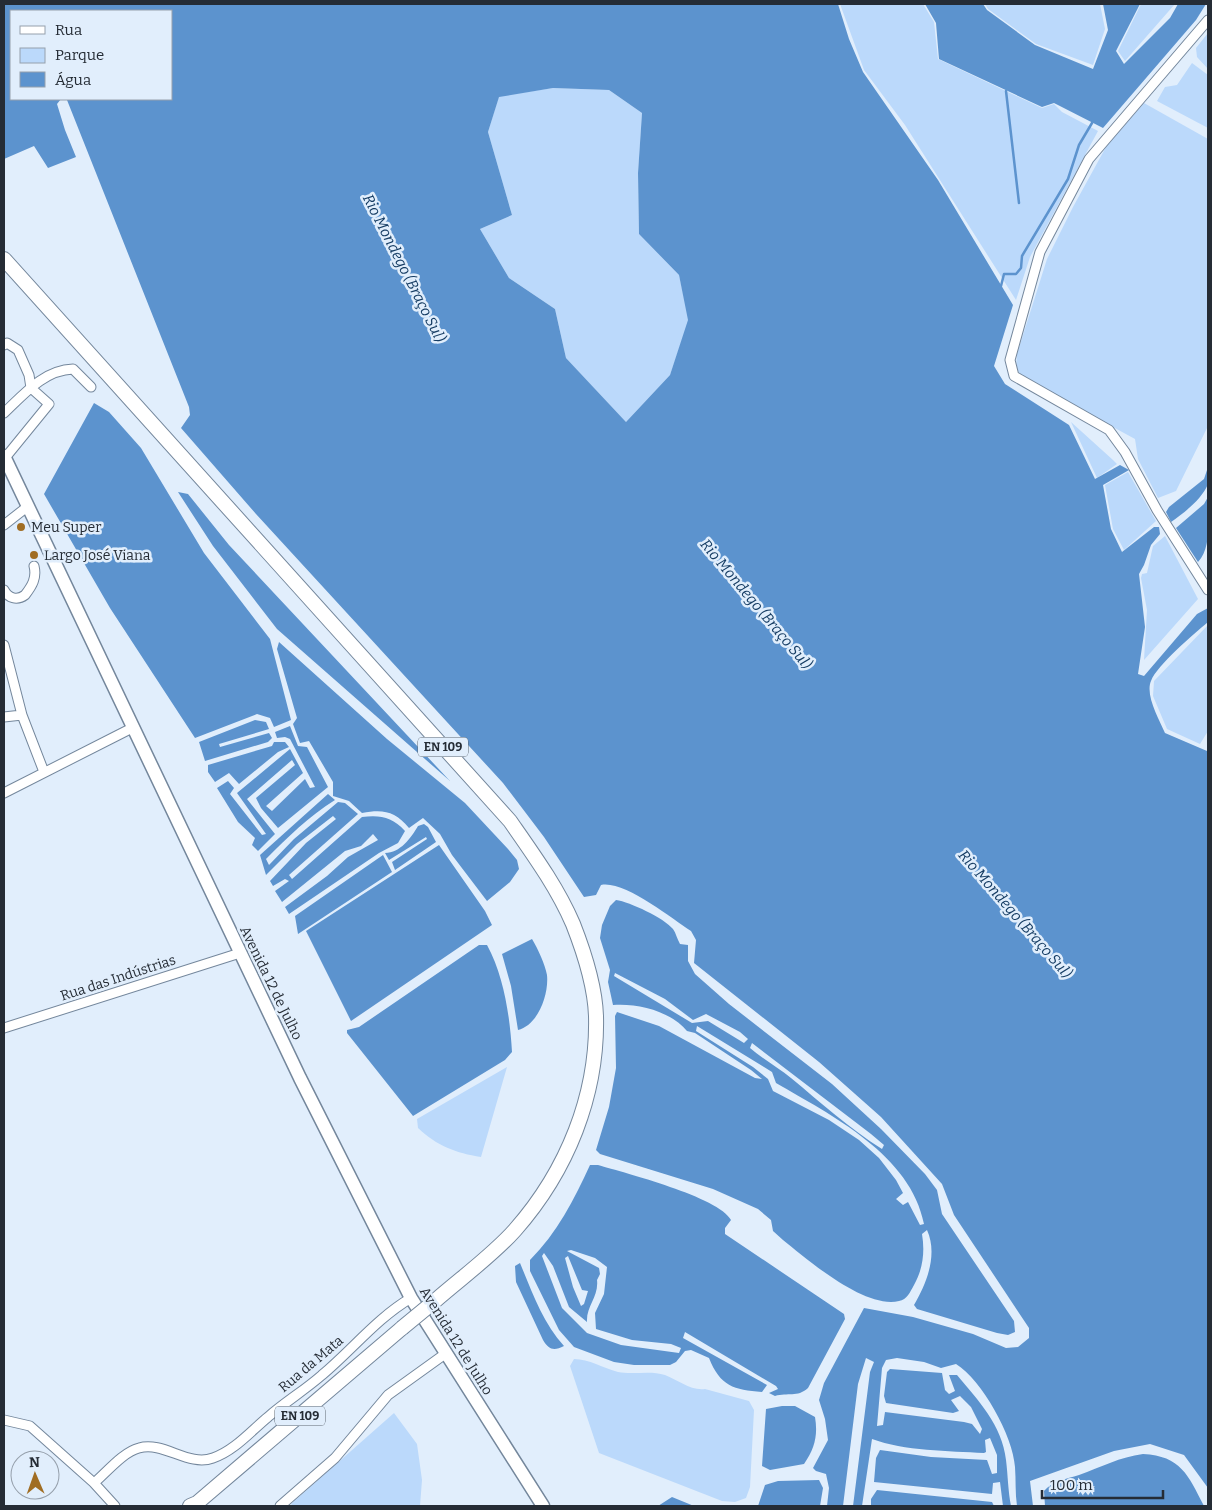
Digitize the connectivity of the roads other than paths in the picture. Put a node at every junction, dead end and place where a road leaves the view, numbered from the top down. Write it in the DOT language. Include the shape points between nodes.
graph roads {
  1 [pos="1208,20"];
  2 [pos="4,259"];
  3 [pos="4,346"];
  4 [pos="91,387"];
  5 [pos="31,388"];
  6 [pos="4,413"];
  7 [pos="4,457"];
  8 [pos="27,507"];
  9 [pos="4,525"];
  10 [pos="34,566"];
  11 [pos="4,590"];
  12 [pos="1208,590"];
  13 [pos="4,645"];
  14 [pos="22,715"];
  15 [pos="4,717"];
  16 [pos="134,727"];
  17 [pos="44,772"];
  18 [pos="4,793"];
  19 [pos="240,953"];
  20 [pos="4,1027"];
  21 [pos="410,1298"];
  22 [pos="445,1354"];
  23 [pos="4,1420"];
  24 [pos="94,1482"];
  25 [pos="194,1505"];
  26 [pos="115,1506"];
  27 [pos="280,1506"];
  28 [pos="543,1506"];
  1 -- 12 [label="street" via="1089,159 1040,252 1010,360 1014,376 1109,430"];
  2 -- 25 [label="main road, EN 109, bridge" via="510,821 548,876 572,923 587,966 596,1014 594,1064 581,1121 550,1185 515,1231"];
  3 -- 5 [label="street" via="7,343 18,350"];
  4 -- 5 [label="street" via="73,369 62,369 49,373"];
  5 -- 6 [label="street"];
  5 -- 7 [label="street" via="49,404"];
  7 -- 8 [label="main road, Avenida 12 de Julho"];
  8 -- 9 [label="street"];
  8 -- 16 [label="main road, Avenida 12 de Julho"];
  10 -- 11 [label="street" via="34,582 25,595 14,598 7,596"];
  13 -- 14 [label="street"];
  14 -- 15 [label="street"];
  14 -- 17 [label="street"];
  16 -- 17 [label="street"];
  16 -- 19 [label="main road, Avenida 12 de Julho"];
  17 -- 18 [label="street"];
  19 -- 20 [label="street, Rua das Indústrias"];
  19 -- 21 [label="main road, Avenida 12 de Julho"];
  21 -- 22 [label="main road, Avenida 12 de Julho"];
  21 -- 24 [label="street, Rua da Mata" via="392,1309 322,1375 225,1453 211,1459 194,1460 155,1448 140,1448"];
  22 -- 27 [label="street" via="388,1395 335,1458"];
  22 -- 28 [label="main road, Avenida 12 de Julho"];
  23 -- 24 [label="street" via="30,1426"];
  24 -- 26 [label="street"];
}
